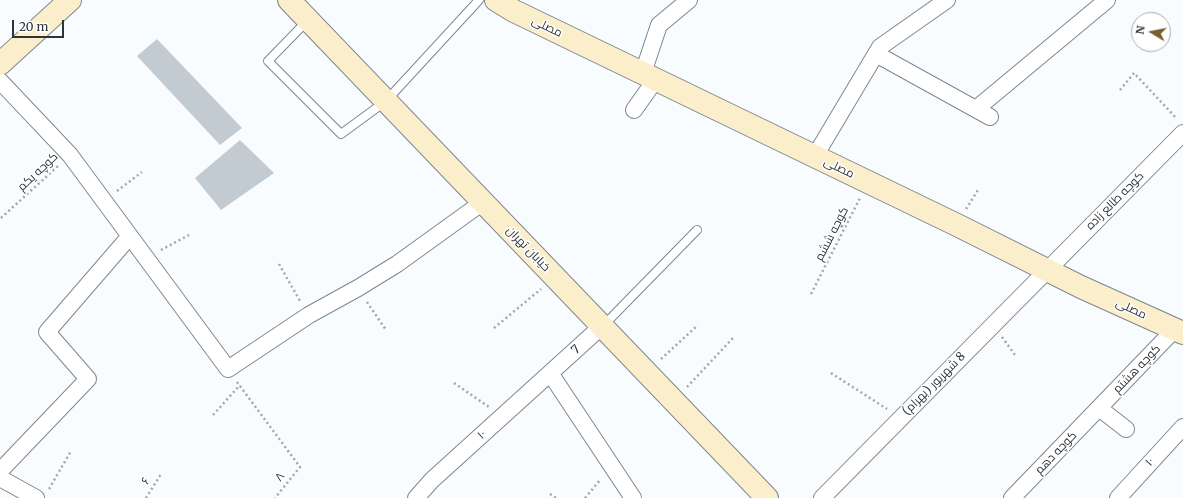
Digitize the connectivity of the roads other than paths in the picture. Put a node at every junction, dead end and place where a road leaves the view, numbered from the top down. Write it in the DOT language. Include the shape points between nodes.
graph roads {
  1 [pos="70,0"];
  2 [pos="289,0"];
  3 [pos="479,0"];
  4 [pos="496,0"];
  5 [pos="689,0"];
  6 [pos="947,0"];
  7 [pos="1107,0"];
  8 [pos="308,20"];
  9 [pos="876,54"];
  10 [pos="0,64"];
  11 [pos="649,76"];
  12 [pos="0,81"];
  13 [pos="386,101"];
  14 [pos="634,110"];
  15 [pos="1180,126"];
  16 [pos="815,156"];
  17 [pos="483,202"];
  18 [pos="697,230"];
  19 [pos="130,236"];
  20 [pos="1047,270"];
  21 [pos="602,326"];
  22 [pos="1179,331"];
  23 [pos="550,373"];
  24 [pos="1099,408"];
  25 [pos="1126,429"];
  26 [pos="1182,429"];
  27 [pos="0,471"];
  28 [pos="0,478"];
  29 [pos="42,495"];
  30 [pos="416,498"];
  31 [pos="632,498"];
  32 [pos="767,498"];
  33 [pos="822,498"];
  34 [pos="1012,498"];
  35 [pos="1118,498"];
  1 -- 10 [label="street"];
  2 -- 8 [label="street, خیابان تهران"];
  3 -- 13 [label="lane"];
  4 -- 11 [label="street, مصلی"];
  5 -- 11 [label="street" via="659,25"];
  6 -- 9 [label="street" via="880,47"];
  7 -- 9 [label="street" via="983,113"];
  8 -- 13 [label="street, خیابان تهران"];
  8 -- 13 [label="lane" via="268,60 341,134"];
  9 -- 16 [label="street"];
  11 -- 14 [label="street"];
  11 -- 16 [label="street, مصلی"];
  12 -- 19 [label="street" via="70,155"];
  13 -- 17 [label="street, خیابان تهران"];
  15 -- 20 [label="street, کوچه طالع زاده"];
  16 -- 20 [label="street, مصلی"];
  17 -- 19 [label="street" via="397,264 309,315 228,369"];
  17 -- 21 [label="street, خیابان تهران"];
  18 -- 21 [label="lane"];
  19 -- 27 [label="street" via="47,332 88,379"];
  20 -- 22 [label="street, مصلی"];
  20 -- 33 [label="street, (بهرام) 8 شهریور"];
  21 -- 23 [label="street, 7"];
  21 -- 32 [label="street, خیابان تهران"];
  22 -- 24 [label="street, کوچه هشتم"];
  23 -- 30 [label="street, ۱۰" via="432,480"];
  23 -- 31 [label="street"];
  24 -- 25 [label="street"];
  24 -- 34 [label="street, کوچه دهم"];
  26 -- 35 [label="street, ۱۰"];
  28 -- 29 [label="street"];
}
